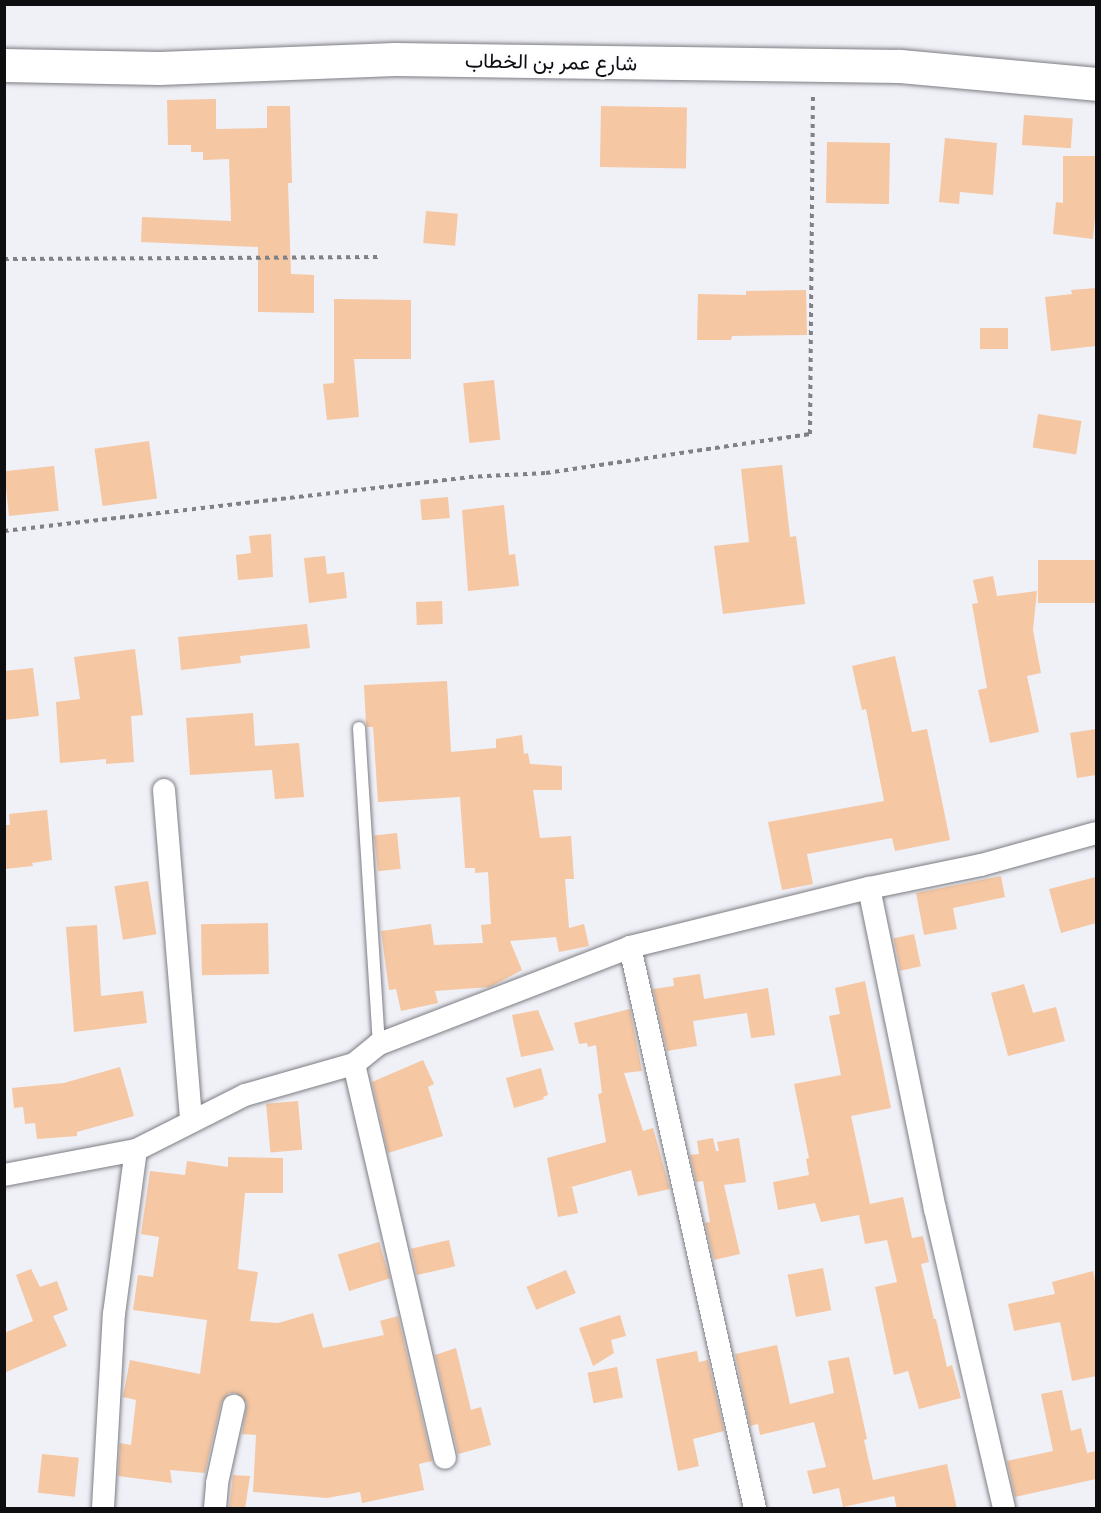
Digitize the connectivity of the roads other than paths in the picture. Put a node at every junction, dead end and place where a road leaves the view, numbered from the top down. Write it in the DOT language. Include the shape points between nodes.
graph roads {
  1 [pos="4,65"];
  2 [pos="1096,84"];
  3 [pos="359,728"];
  4 [pos="164,790"];
  5 [pos="1096,833"];
  6 [pos="869,888"];
  7 [pos="630,946"];
  8 [pos="379,1044"];
  9 [pos="354,1064"];
  10 [pos="190,1121"];
  11 [pos="136,1150"];
  12 [pos="4,1175"];
  13 [pos="234,1406"];
  14 [pos="445,1458"];
  15 [pos="103,1509"];
  16 [pos="214,1509"];
  17 [pos="755,1509"];
  18 [pos="1005,1509"];
  1 -- 2 [label="street, شارع عمر بن الخطاب" via="159,68 395,59 900,66"];
  3 -- 8 [label="lane"];
  4 -- 10 [label="street"];
  5 -- 6 [label="street" via="981,865"];
  6 -- 7 [label="street"];
  6 -- 18 [label="street" via="935,1209"];
  7 -- 8 [label="street"];
  7 -- 17 [label="street"];
  8 -- 9 [label="street"];
  9 -- 10 [label="street" via="245,1095"];
  9 -- 14 [label="street"];
  10 -- 11 [label="street"];
  11 -- 12 [label="street"];
  11 -- 15 [label="street" via="114,1314"];
  13 -- 16 [label="street"];
}
